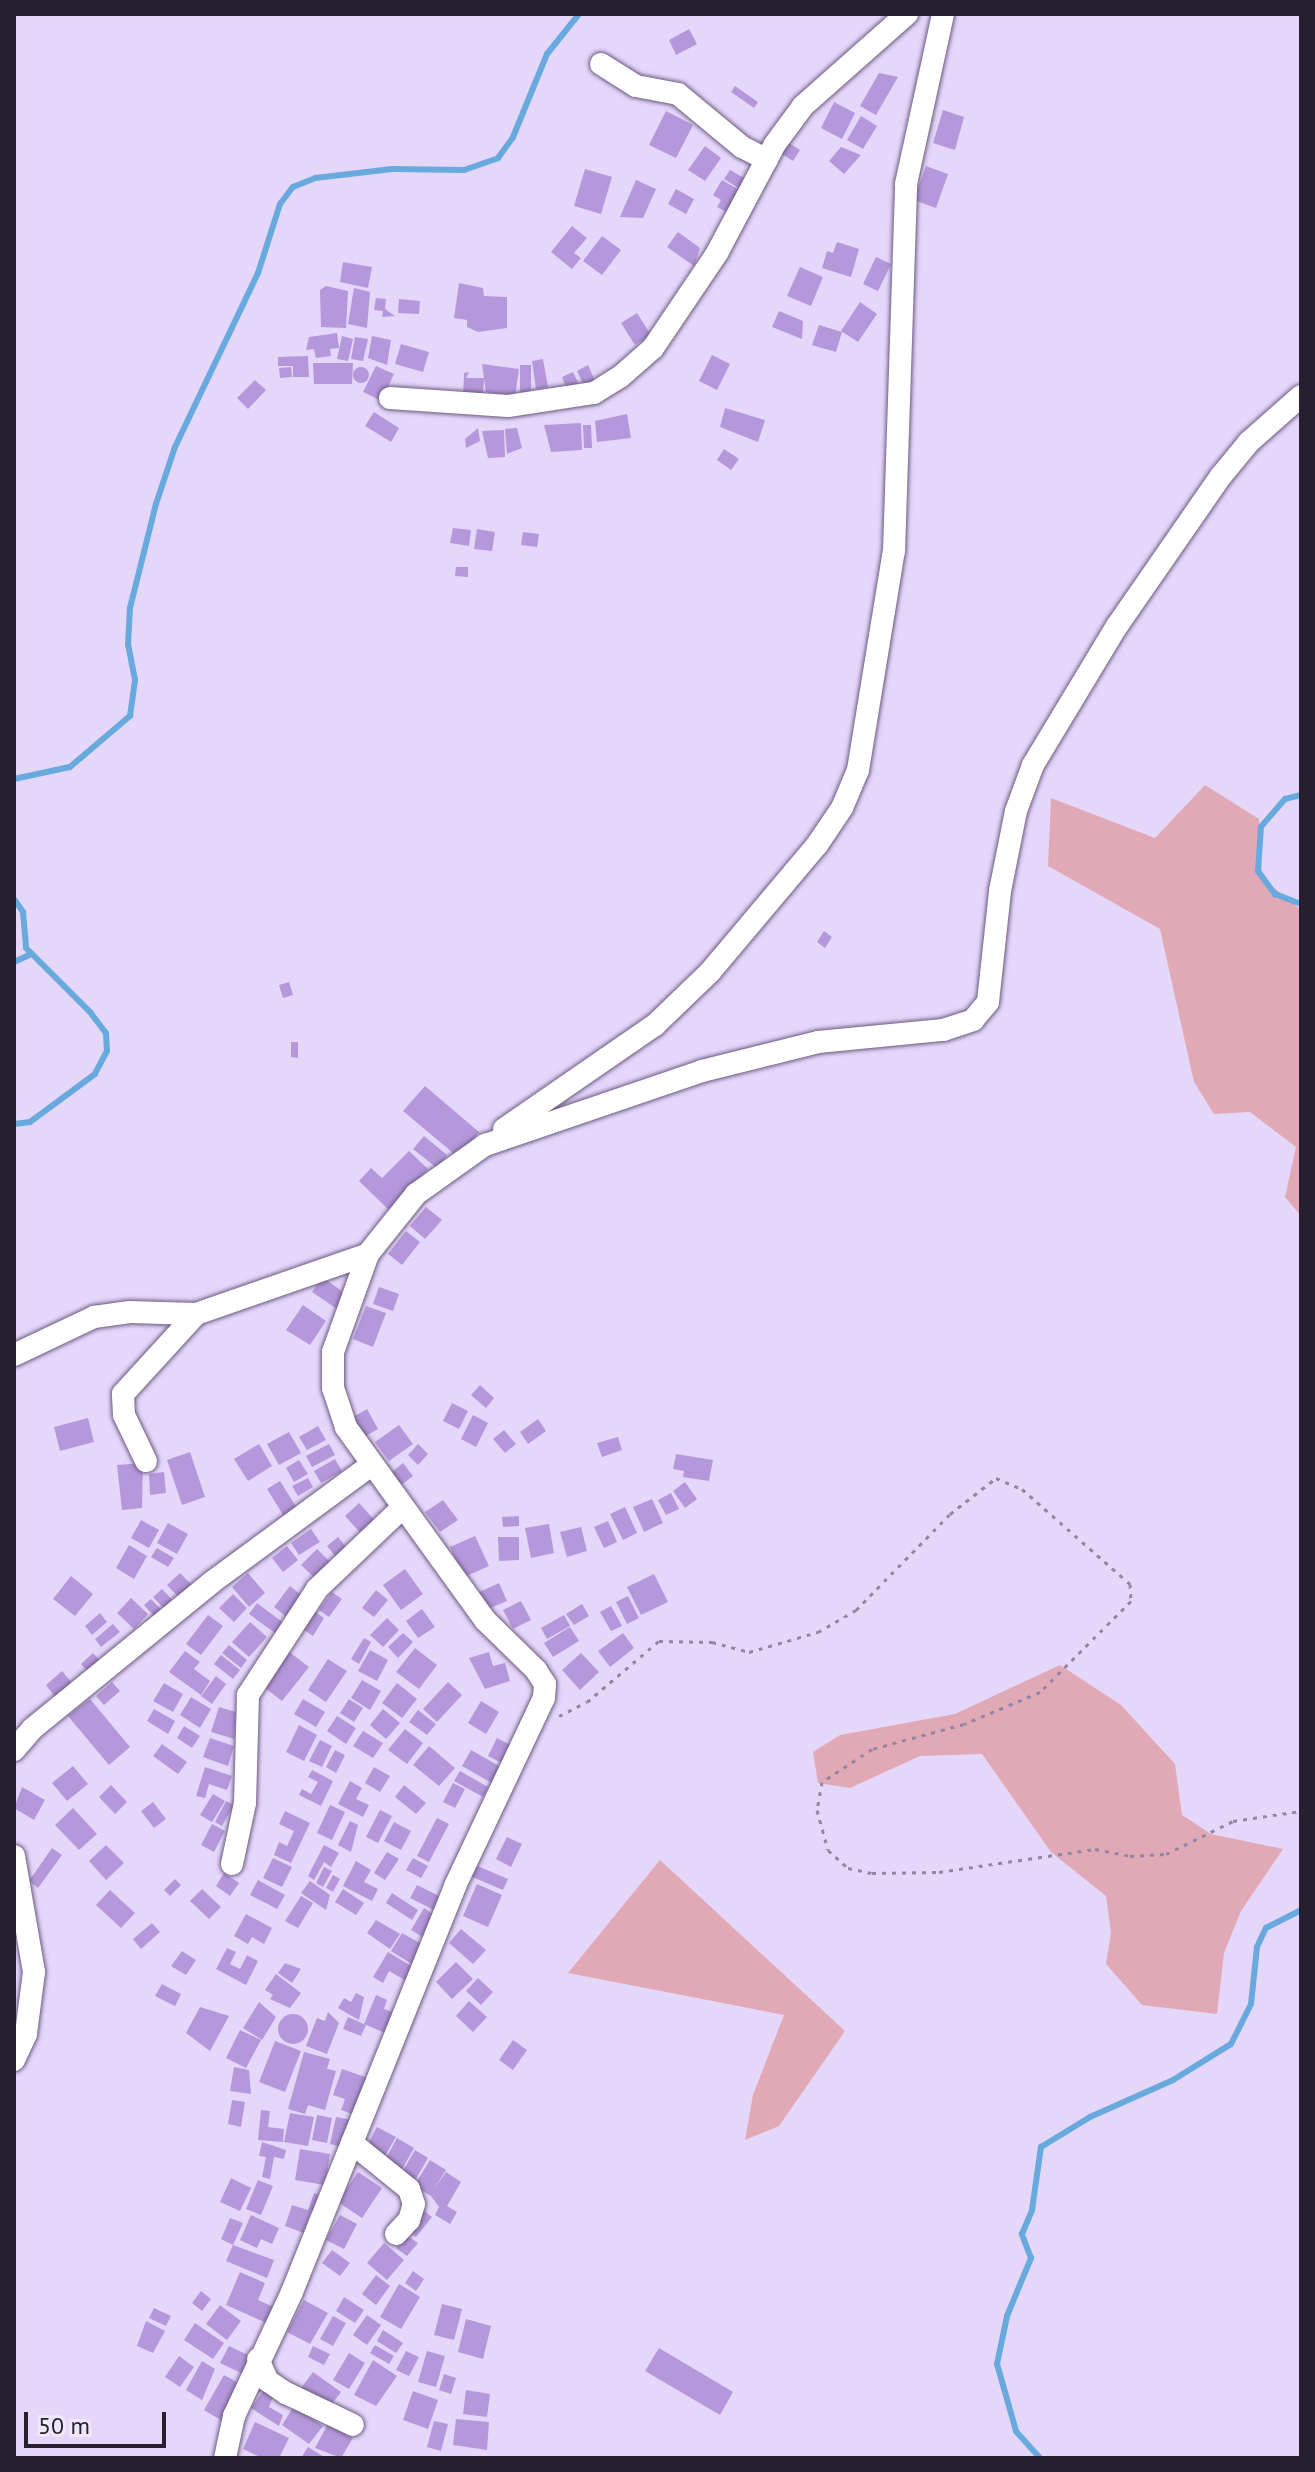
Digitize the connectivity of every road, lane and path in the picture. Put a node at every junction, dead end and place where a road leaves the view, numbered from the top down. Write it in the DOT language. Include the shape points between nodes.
graph roads {
  1 [pos="907,14"];
  2 [pos="943,14"];
  3 [pos="601,64"];
  4 [pos="767,160"];
  5 [pos="1301,396"];
  6 [pos="390,398"];
  7 [pos="485,1145"];
  8 [pos="368,1254"];
  9 [pos="196,1314"];
  10 [pos="14,1355"];
  11 [pos="146,1461"];
  12 [pos="370,1466"];
  13 [pos="402,1508"];
  14 [pos="535,1714"];
  15 [pos="14,1750"];
  16 [pos="1301,1811"];
  17 [pos="14,1856"];
  18 [pos="232,1864"];
  19 [pos="14,2060"];
  20 [pos="352,2143"];
  21 [pos="396,2234"];
  22 [pos="258,2359"];
  23 [pos="353,2425"];
  24 [pos="225,2458"];
  1 -- 4 [label="street" via="803,106"];
  2 -- 7 [label="street" via="906,184 894,551 858,770 842,808 750,930 655,1025"];
  3 -- 4 [label="street" via="636,86 678,94 742,147"];
  4 -- 6 [label="street" via="717,253 653,348 620,377 594,393 508,406"];
  5 -- 7 [label="street" via="1249,442 1221,476 1117,626 1033,765 1016,811 1000,891 988,1002 973,1020 943,1030 818,1042 702,1071"];
  7 -- 8 [label="street" via="416,1194"];
  8 -- 9 [label="street"];
  8 -- 12 [label="street" via="342,1317 333,1376 346,1427"];
  9 -- 10 [label="street" via="94,1317"];
  9 -- 11 [label="street" via="123,1394 124,1415"];
  12 -- 13 [label="street"];
  12 -- 15 [label="street" via="212,1582 32,1729"];
  13 -- 14 [label="street" via="485,1620 540,1677 544,1698"];
  13 -- 18 [label="street" via="317,1589 248,1695 245,1803"];
  14 -- 16 [label="path" via="543,1722 587,1702 659,1641 712,1642 749,1652 818,1632 856,1610 930,1533 996,1478 1022,1489 1130,1584 1131,1601 1040,1692 964,1724 872,1749 822,1782 817,1810 828,1850 848,1868 872,1873 939,1872 1095,1849 1130,1856 1166,1854 1233,1821"];
  14 -- 20 [label="street" via="455,1886"];
  17 -- 19 [label="street" via="34,1972 26,2034"];
  20 -- 21 [label="street" via="409,2189 414,2204"];
  20 -- 22 [label="street" via="292,2292"];
  22 -- 23 [label="street" via="268,2381"];
  22 -- 24 [label="street" via="234,2416"];
}
